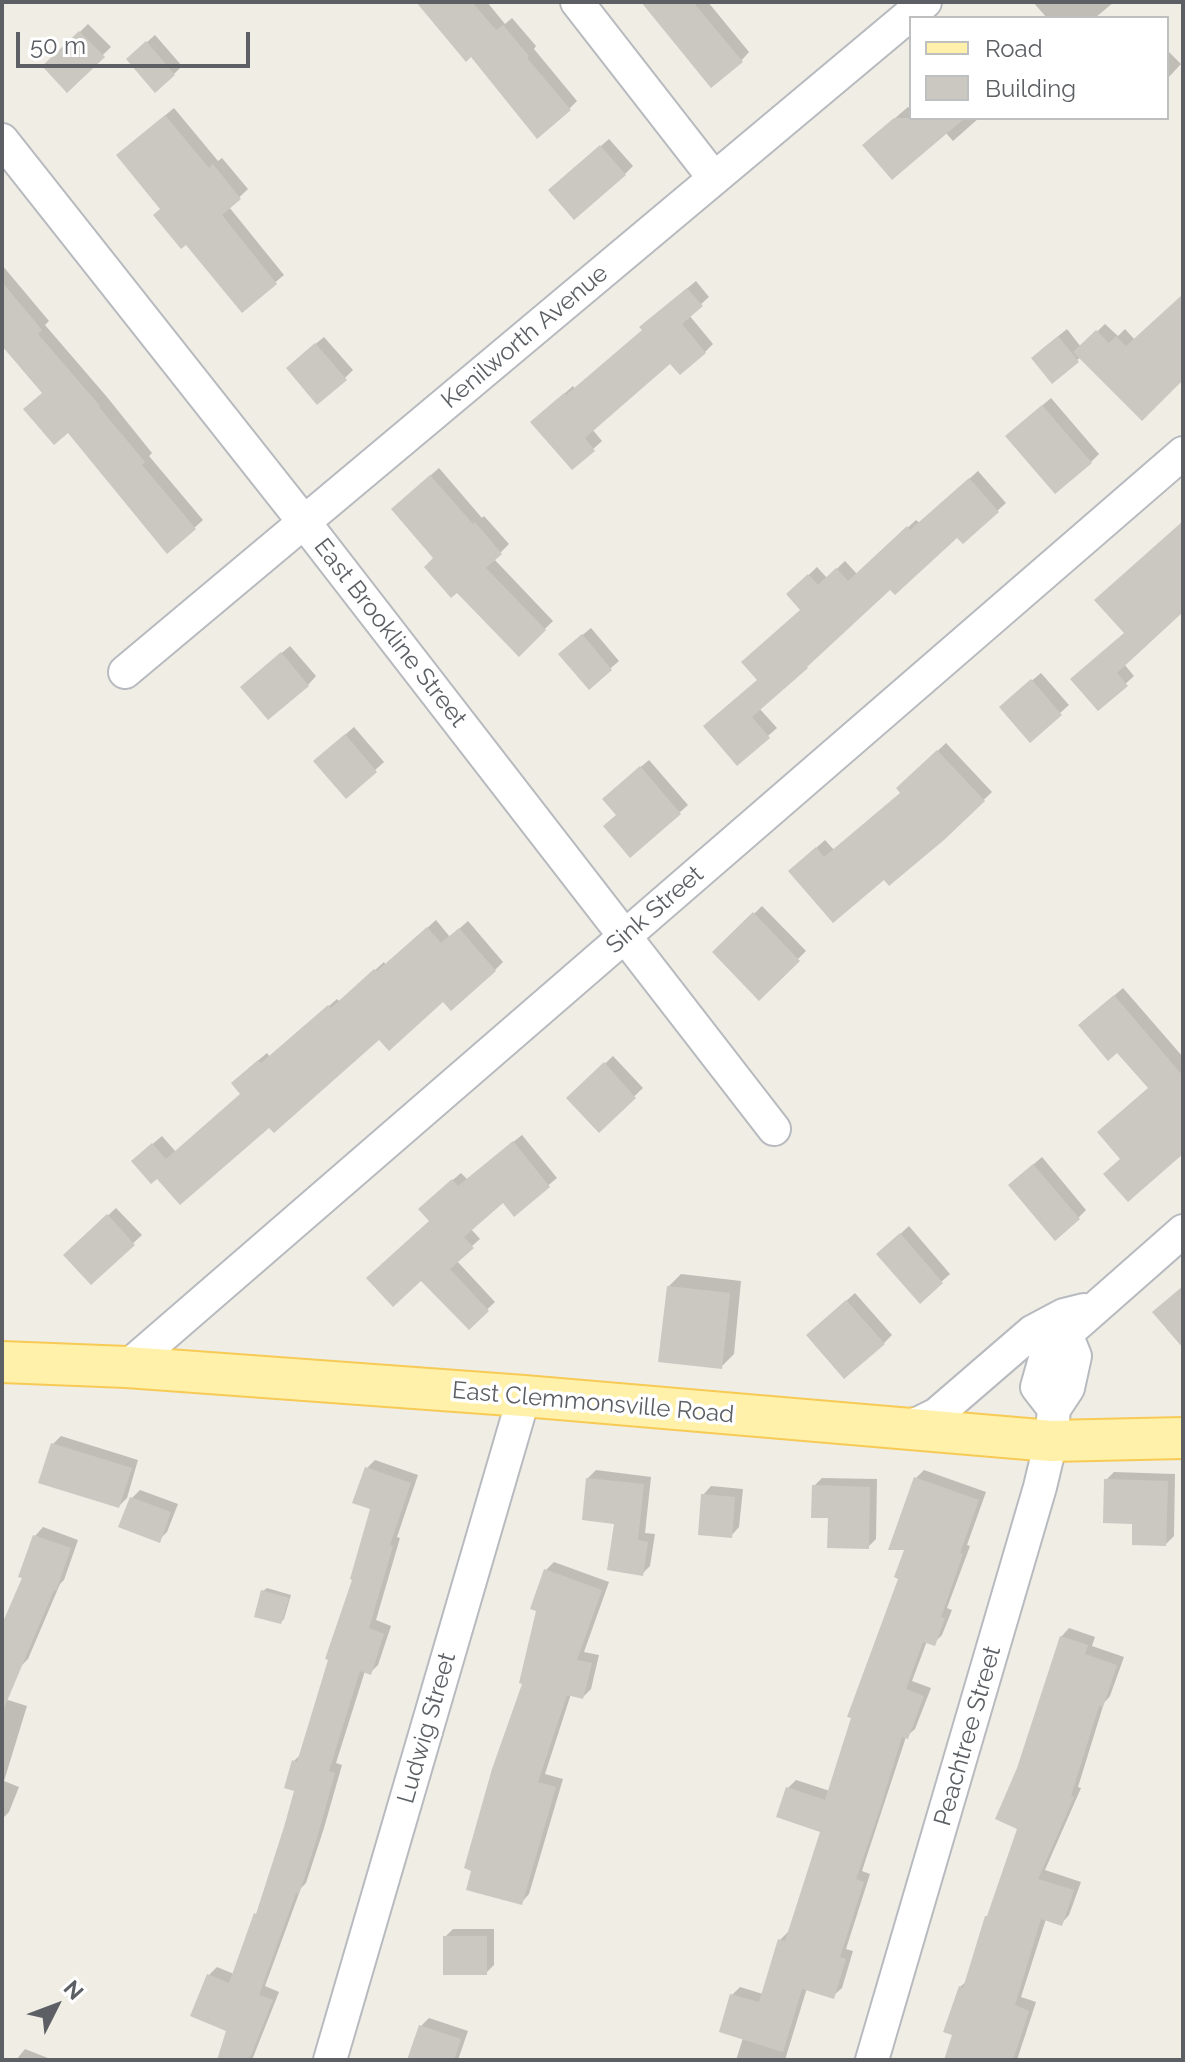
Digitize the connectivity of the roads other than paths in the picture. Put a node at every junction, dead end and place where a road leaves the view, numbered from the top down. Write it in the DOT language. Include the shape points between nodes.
graph roads {
  1 [pos="577,2"];
  2 [pos="925,2"];
  3 [pos="2,140"];
  4 [pos="714,178"];
  5 [pos="1183,453"];
  6 [pos="304,522"];
  7 [pos="125,672"];
  8 [pos="624,937"];
  9 [pos="774,1129"];
  10 [pos="1183,1231"];
  11 [pos="1098,1306"];
  12 [pos="127,1367"];
  13 [pos="4,1368"];
  14 [pos="524,1396"];
  15 [pos="1053,1425"];
  16 [pos="899,1428"];
  17 [pos="1183,1438"];
  18 [pos="330,2060"];
  19 [pos="872,2060"];
  1 -- 4 [label="street"];
  2 -- 4 [label="street, Kenilworth Avenue"];
  3 -- 6 [label="street, East Brookline Street"];
  4 -- 6 [label="street, Kenilworth Avenue"];
  5 -- 8 [label="street, Sink Street"];
  6 -- 7 [label="street, Kenilworth Avenue"];
  6 -- 8 [label="street, East Brookline Street"];
  8 -- 9 [label="street, East Brookline Street"];
  8 -- 12 [label="street, Sink Street"];
  10 -- 11 [label="street"];
  11 -- 15 [label="street" via="1046,1355 1037,1387"];
  11 -- 16 [label="street" via="1064,1315 1032,1332 937,1414"];
  12 -- 13 [label="main road, East Clemmonsville Road"];
  12 -- 14 [label="main road, East Clemmonsville Road"];
  14 -- 16 [label="main road, East Clemmonsville Road"];
  14 -- 18 [label="street, Ludwig Street"];
  15 -- 16 [label="main road, East Clemmonsville Road"];
  15 -- 17 [label="main road, East Clemmonsville Road"];
  15 -- 19 [label="street, Peachtree Street" via="989,1666"];
}
